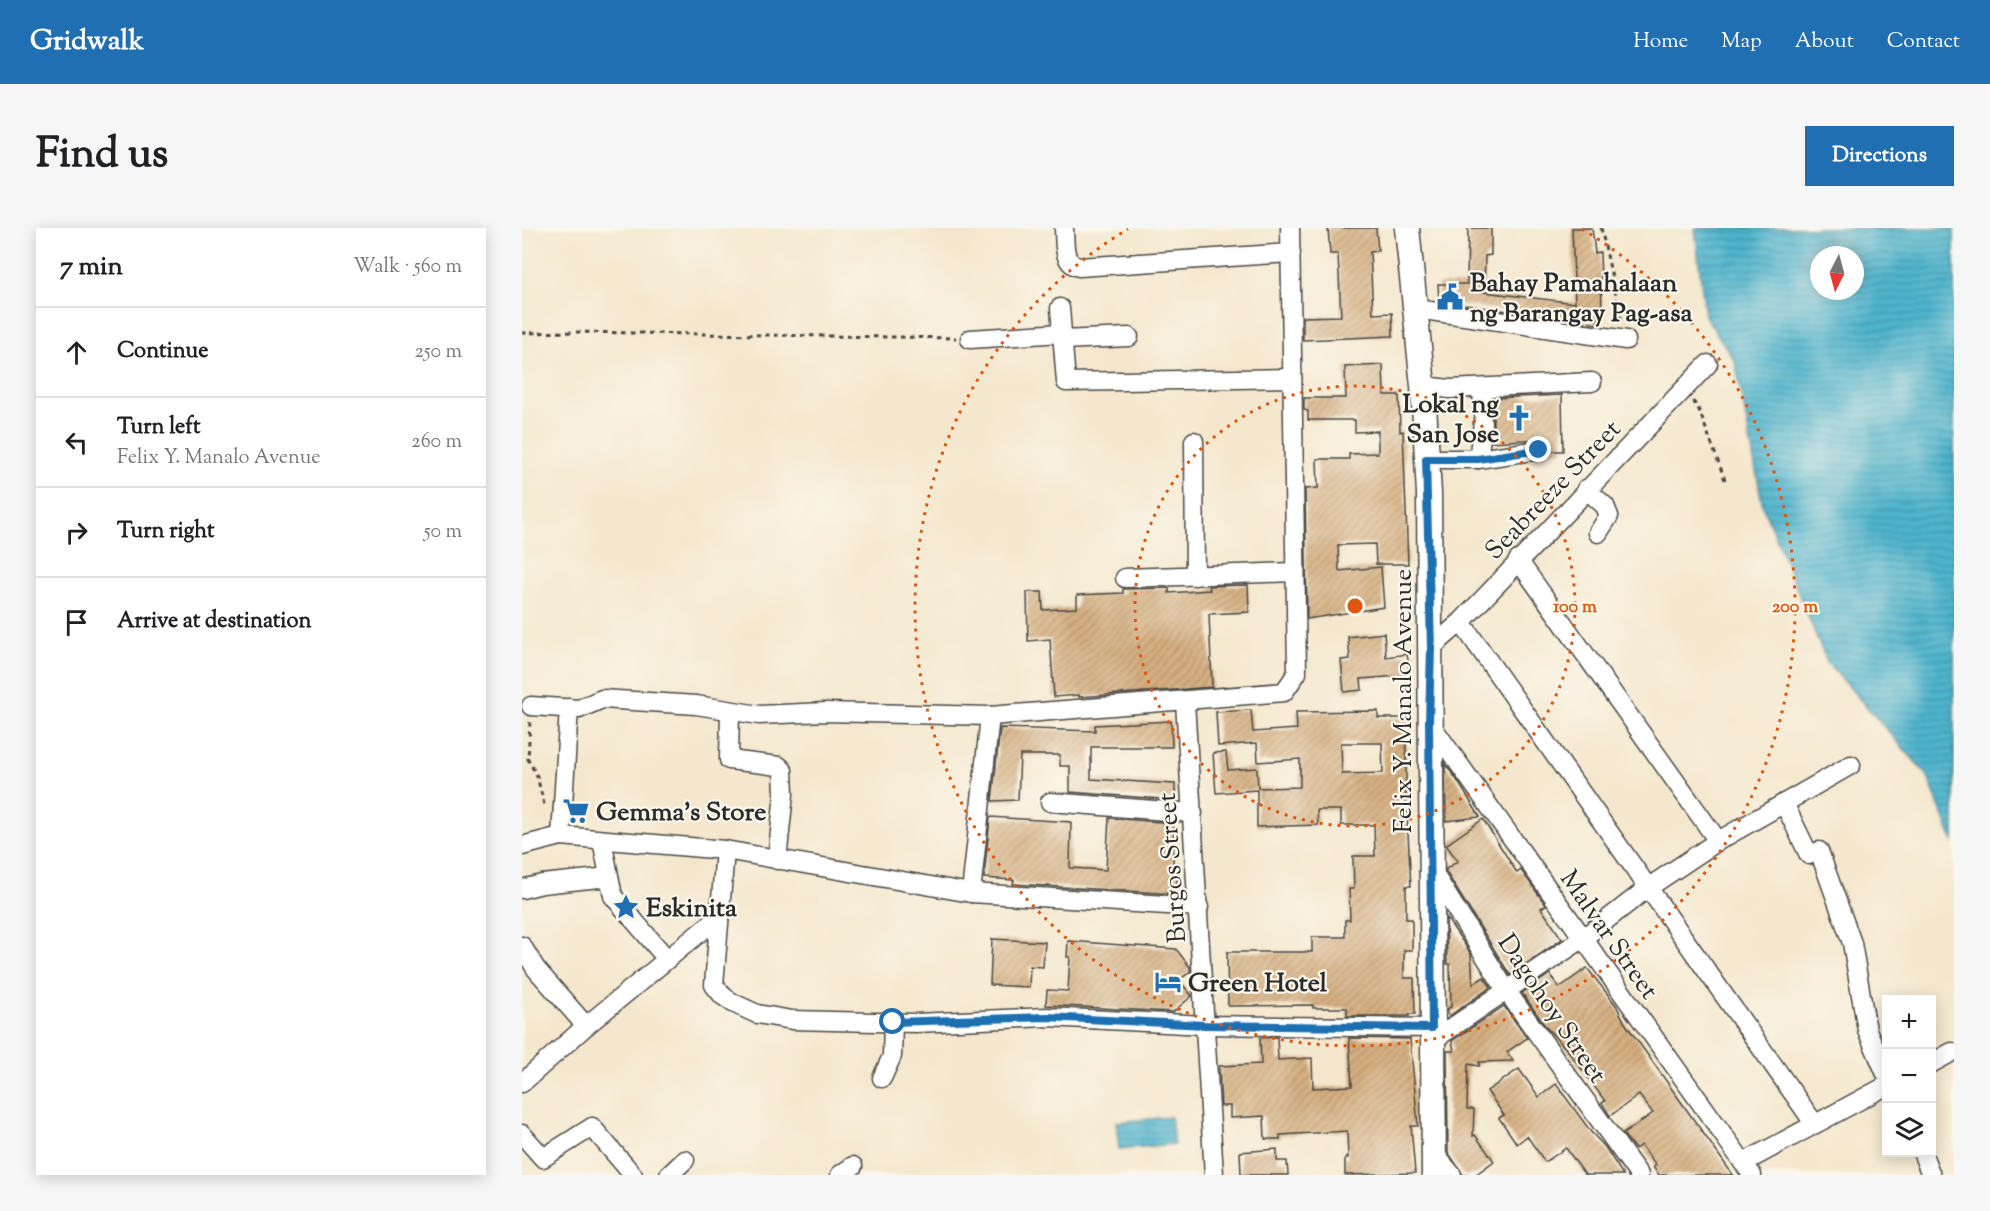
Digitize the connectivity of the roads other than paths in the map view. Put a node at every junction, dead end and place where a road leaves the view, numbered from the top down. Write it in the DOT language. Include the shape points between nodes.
graph roads {
  1 [pos="1064,228"];
  2 [pos="1290,228"];
  3 [pos="1407,228"];
  4 [pos="1291,252"];
  5 [pos="1060,308"];
  6 [pos="1417,309"];
  7 [pos="1062,336"];
  8 [pos="1129,337"];
  9 [pos="970,339"];
  10 [pos="1626,340"];
  11 [pos="1708,364"];
  12 [pos="1292,378"];
  13 [pos="1592,382"];
  14 [pos="1423,386"];
  15 [pos="1482,388"];
  16 [pos="1194,441"];
  17 [pos="1539,450"];
  18 [pos="1426,459"];
  19 [pos="1478,459"];
  20 [pos="1586,489"];
  21 [pos="1598,533"];
  22 [pos="1518,560"];
  23 [pos="1294,572"];
  24 [pos="1195,576"];
  25 [pos="1125,578"];
  26 [pos="1461,622"];
  27 [pos="1431,648"];
  28 [pos="1185,702"];
  29 [pos="531,705"];
  30 [pos="568,708"];
  31 [pos="730,711"];
  32 [pos="990,716"];
  33 [pos="1429,722"];
  34 [pos="1851,765"];
  35 [pos="1050,802"];
  36 [pos="1784,803"];
  37 [pos="1193,813"];
  38 [pos="561,836"];
  39 [pos="602,840"];
  40 [pos="1718,841"];
  41 [pos="522,846"];
  42 [pos="726,850"];
  43 [pos="777,860"];
  44 [pos="1431,867"];
  45 [pos="609,877"];
  46 [pos="1649,887"];
  47 [pos="522,889"];
  48 [pos="971,893"];
  49 [pos="1199,907"];
  50 [pos="720,916"];
  51 [pos="1582,939"];
  52 [pos="522,946"];
  53 [pos="667,959"];
  54 [pos="1506,990"];
  55 [pos="893,1022"];
  56 [pos="1205,1025"];
  57 [pos="586,1026"];
  58 [pos="1432,1034"];
  59 [pos="1952,1052"];
  60 [pos="1936,1061"];
  61 [pos="1882,1063"];
  62 [pos="882,1077"];
  63 [pos="522,1083"];
  64 [pos="1882,1089"];
  65 [pos="1814,1123"];
  66 [pos="522,1134"];
  67 [pos="1924,1157"];
  68 [pos="685,1160"];
  69 [pos="1434,1164"];
  70 [pos="1747,1169"];
  71 [pos="633,1175"];
  72 [pos="669,1175"];
  73 [pos="1214,1175"];
  74 [pos="1452,1175"];
  75 [pos="1639,1175"];
  76 [pos="1931,1175"];
  1 -- 4 [label="street" via="1066,256 1079,267"];
  2 -- 4 [label="street"];
  3 -- 6 [label="main road, Felix Y. Manalo Avenue"];
  4 -- 12 [label="street"];
  5 -- 7 [label="street"];
  6 -- 10 [label="street"];
  6 -- 14 [label="main road, Felix Y. Manalo Avenue"];
  7 -- 8 [label="street"];
  7 -- 9 [label="street"];
  7 -- 12 [label="street" via="1066,382"];
  11 -- 20 [label="street, Seabreeze Street"];
  12 -- 23 [label="street"];
  13 -- 15 [label="street"];
  14 -- 15 [label="street"];
  14 -- 18 [label="main road, Felix Y. Manalo Avenue"];
  15 -- 19 [label="street"];
  16 -- 24 [label="street"];
  17 -- 19 [label="street"];
  18 -- 19 [label="street"];
  18 -- 27 [label="main road, Felix Y. Manalo Avenue"];
  20 -- 21 [label="street" via="1605,506 1609,516"];
  20 -- 22 [label="street, Seabreeze Street"];
  22 -- 26 [label="street, Seabreeze Street"];
  22 -- 40 [label="street"];
  23 -- 24 [label="street"];
  23 -- 28 [label="street" via="1297,673 1284,692"];
  24 -- 25 [label="street"];
  26 -- 27 [label="street, Seabreeze Street"];
  26 -- 46 [label="street"];
  27 -- 33 [label="main road, Felix Y. Manalo Avenue"];
  28 -- 32 [label="street"];
  28 -- 37 [label="street, Burgos Street"];
  29 -- 30 [label="street"];
  30 -- 31 [label="street" via="579,709 602,699"];
  30 -- 38 [label="street"];
  31 -- 32 [label="street" via="759,715 825,712"];
  31 -- 43 [label="street" via="729,760 779,766 783,770"];
  32 -- 48 [label="street"];
  33 -- 44 [label="main road, Felix Y. Manalo Avenue"];
  33 -- 51 [label="street, Malvar Street"];
  34 -- 36 [label="street"];
  35 -- 37 [label="street"];
  36 -- 40 [label="street"];
  36 -- 61 [label="street" via="1809,855 1819,851 1852,943 1867,1030"];
  37 -- 49 [label="street, Burgos Street"];
  38 -- 39 [label="street"];
  38 -- 41 [label="street"];
  39 -- 42 [label="street"];
  39 -- 45 [label="street"];
  40 -- 46 [label="street"];
  42 -- 43 [label="street"];
  42 -- 50 [label="street"];
  43 -- 48 [label="street"];
  44 -- 54 [label="street, Dagohoy Street"];
  44 -- 58 [label="main road, Felix Y. Manalo Avenue"];
  45 -- 47 [label="street"];
  45 -- 53 [label="street" via="613,896"];
  46 -- 51 [label="street"];
  46 -- 65 [label="street"];
  48 -- 49 [label="street"];
  49 -- 56 [label="street, Burgos Street"];
  50 -- 53 [label="street"];
  50 -- 55 [label="street" via="714,985 734,1003 757,1014 792,1020"];
  51 -- 54 [label="street"];
  51 -- 70 [label="street, Malvar Street"];
  52 -- 57 [label="street" via="536,969"];
  53 -- 57 [label="street"];
  54 -- 58 [label="street"];
  54 -- 75 [label="street, Dagohoy Street"];
  55 -- 56 [label="street" via="1047,1017"];
  55 -- 62 [label="street" via="892,1056"];
  56 -- 58 [label="street"];
  56 -- 73 [label="street, Burgos Street"];
  57 -- 63 [label="street"];
  58 -- 69 [label="main road, Felix Y. Manalo Avenue"];
  59 -- 60 [label="street"];
  64 -- 65 [label="street"];
  65 -- 70 [label="street"];
  66 -- 71 [label="street" via="543,1158 592,1127"];
  67 -- 76 [label="street"];
  68 -- 72 [label="street"];
  69 -- 74 [label="street"];
}
